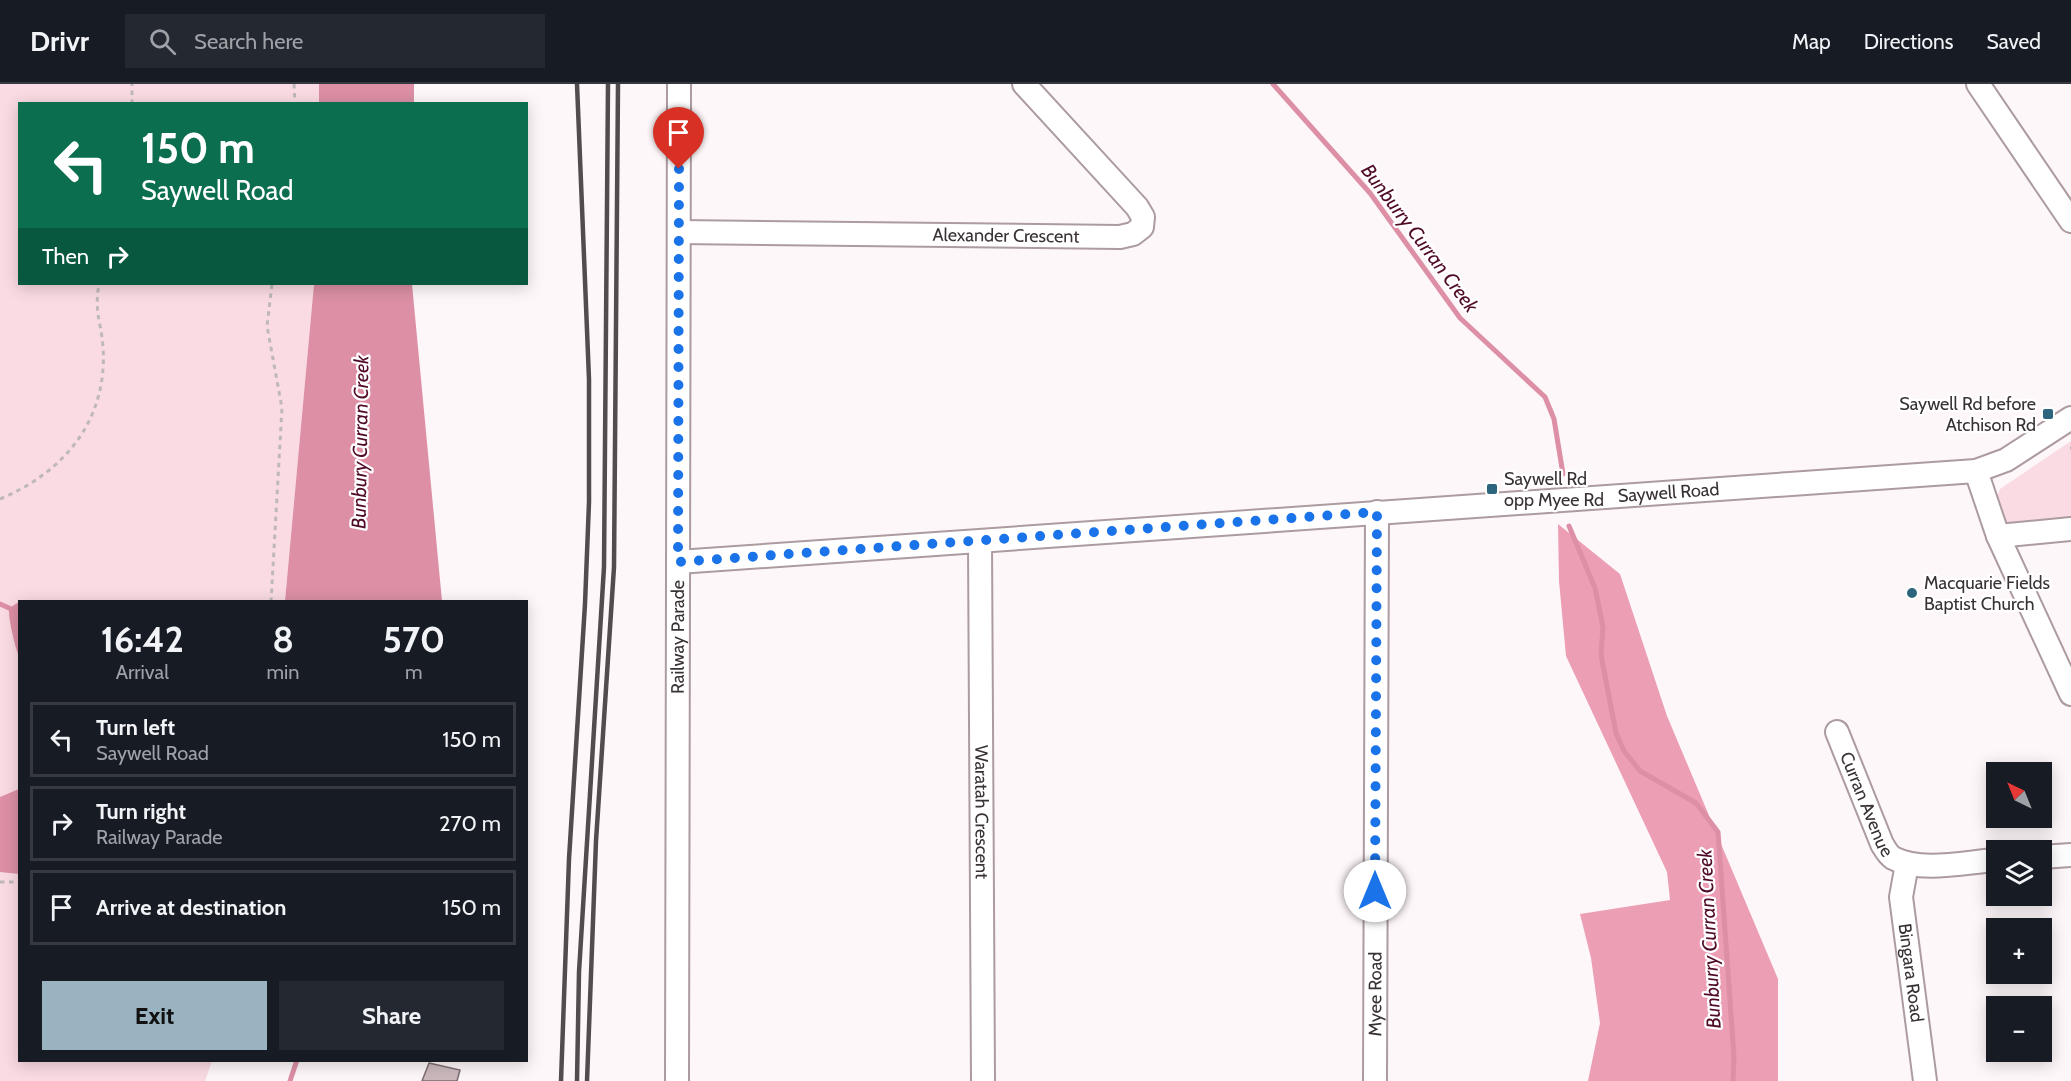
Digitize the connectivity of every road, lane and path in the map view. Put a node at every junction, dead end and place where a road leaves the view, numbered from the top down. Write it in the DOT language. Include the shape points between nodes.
graph roads {
  1 [pos="132,84"];
  2 [pos="294,84"];
  3 [pos="679,84"];
  4 [pos="1024,84"];
  5 [pos="1978,84"];
  6 [pos="132,102"];
  7 [pos="295,102"];
  8 [pos="2071,221"];
  9 [pos="680,232"];
  10 [pos="99,285"];
  11 [pos="272,285"];
  12 [pos="2071,418"];
  13 [pos="1976,471"];
  14 [pos="0,499"];
  15 [pos="1377,512"];
  16 [pos="2071,529"];
  17 [pos="1998,536"];
  18 [pos="980,542"];
  19 [pos="678,562"];
  20 [pos="271,600"];
  21 [pos="2071,694"];
  22 [pos="1837,732"];
  23 [pos="2071,855"];
  24 [pos="2052,856"];
  25 [pos="1986,860"];
  26 [pos="1907,864"];
  27 [pos="0,882"];
  28 [pos="18,882"];
  29 [pos="677,1081"];
  30 [pos="982,1081"];
  31 [pos="1375,1081"];
  32 [pos="1925,1081"];
  1 -- 6 [label="path"];
  2 -- 7 [label="path"];
  3 -- 9 [label="street, Railway Parade"];
  4 -- 9 [label="street, Alexander Crescent" via="1137,207 1143,217 1142,227 1133,234 1120,237"];
  5 -- 8 [label="street"];
  9 -- 19 [label="street, Railway Parade"];
  10 -- 14 [label="path" via="96,303 103,346 102,371 93,417 77,444 59,461 23,488"];
  11 -- 20 [label="path" via="267,326 282,408"];
  12 -- 13 [label="street, Saywell Road" via="2006,460"];
  13 -- 15 [label="street, Saywell Road"];
  13 -- 17 [label="street"];
  15 -- 18 [label="street, Saywell Road"];
  15 -- 31 [label="street, Myee Road"];
  16 -- 17 [label="street"];
  17 -- 21 [label="street"];
  18 -- 19 [label="street, Saywell Road"];
  18 -- 30 [label="street, Waratah Crescent"];
  19 -- 29 [label="street, Railway Parade"];
  22 -- 26 [label="street, Curran Avenue" via="1881,844 1891,857"];
  23 -- 24 [label="street"];
  25 -- 26 [label="street"];
  26 -- 32 [label="street, Bingara Road" via="1901,897"];
  27 -- 28 [label="path"];
}
